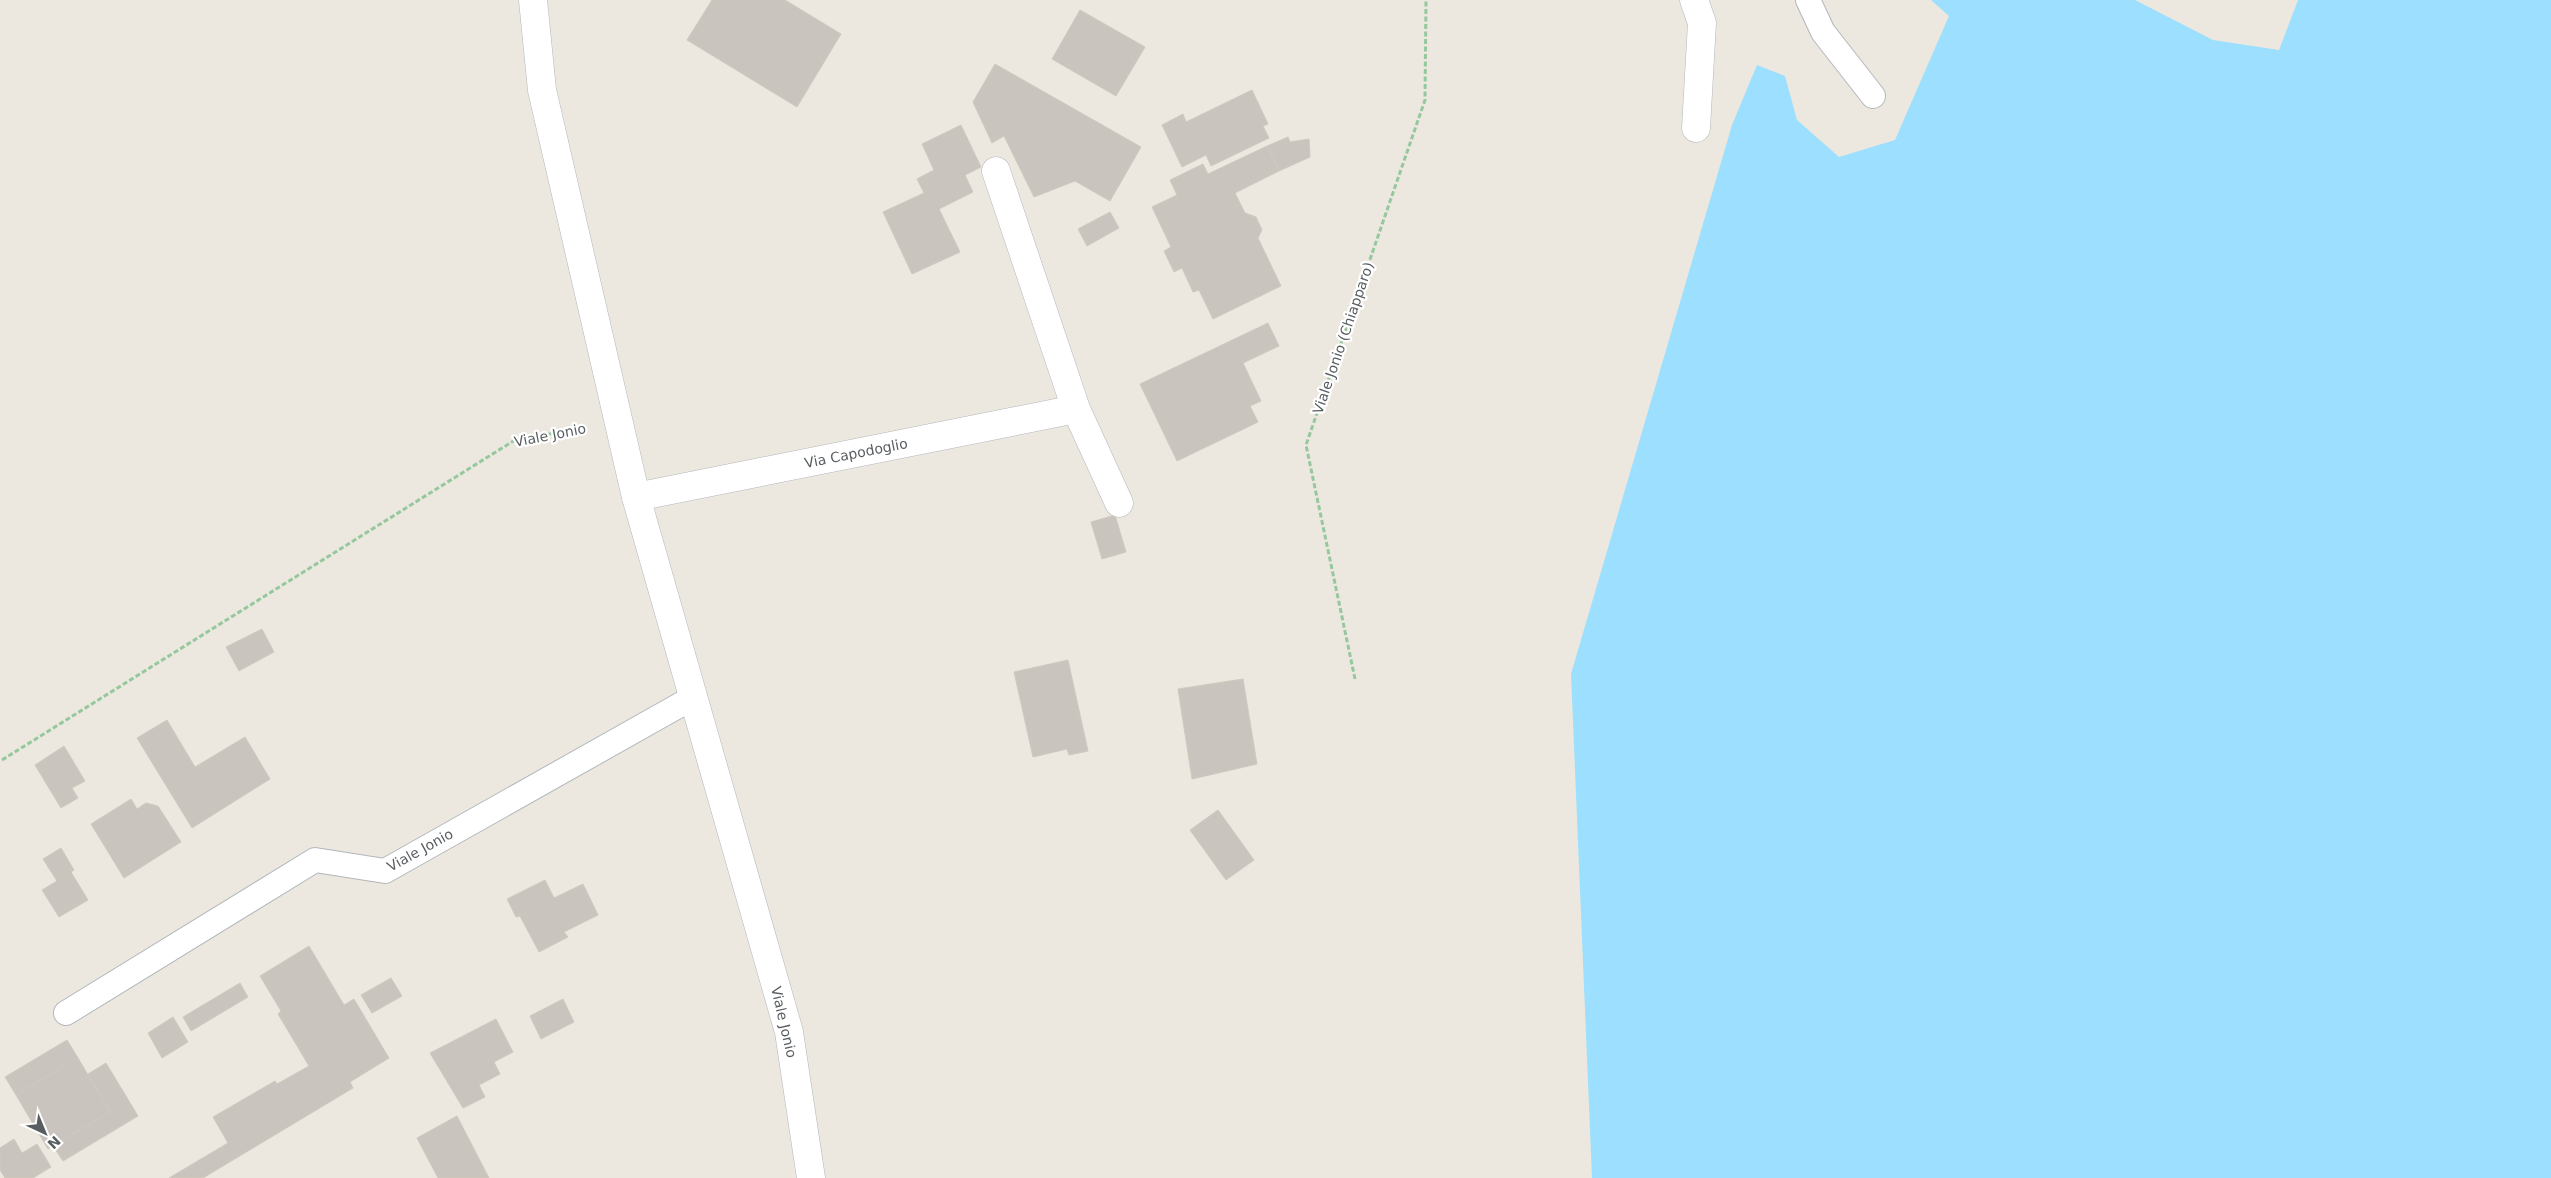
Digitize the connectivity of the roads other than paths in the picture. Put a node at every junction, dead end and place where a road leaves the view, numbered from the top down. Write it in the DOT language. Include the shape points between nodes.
graph roads {
  1 [pos="533,0"];
  2 [pos="1694,0"];
  3 [pos="1808,0"];
  4 [pos="1873,96"];
  5 [pos="1696,128"];
  6 [pos="996,172"];
  7 [pos="1076,409"];
  8 [pos="636,497"];
  9 [pos="1119,502"];
  10 [pos="694,697"];
  11 [pos="66,1012"];
  12 [pos="811,1178"];
  1 -- 8 [label="street, Viale Jonio" via="542,90"];
  2 -- 5 [label="street" via="1702,22"];
  3 -- 4 [label="lane" via="1823,32"];
  6 -- 7 [label="street"];
  7 -- 8 [label="street, Via Capodoglio"];
  7 -- 9 [label="street"];
  8 -- 10 [label="street, Viale Jonio"];
  10 -- 11 [label="lane, Viale Jonio" via="385,870 314,860"];
  10 -- 12 [label="street, Viale Jonio" via="789,1032"];
}
